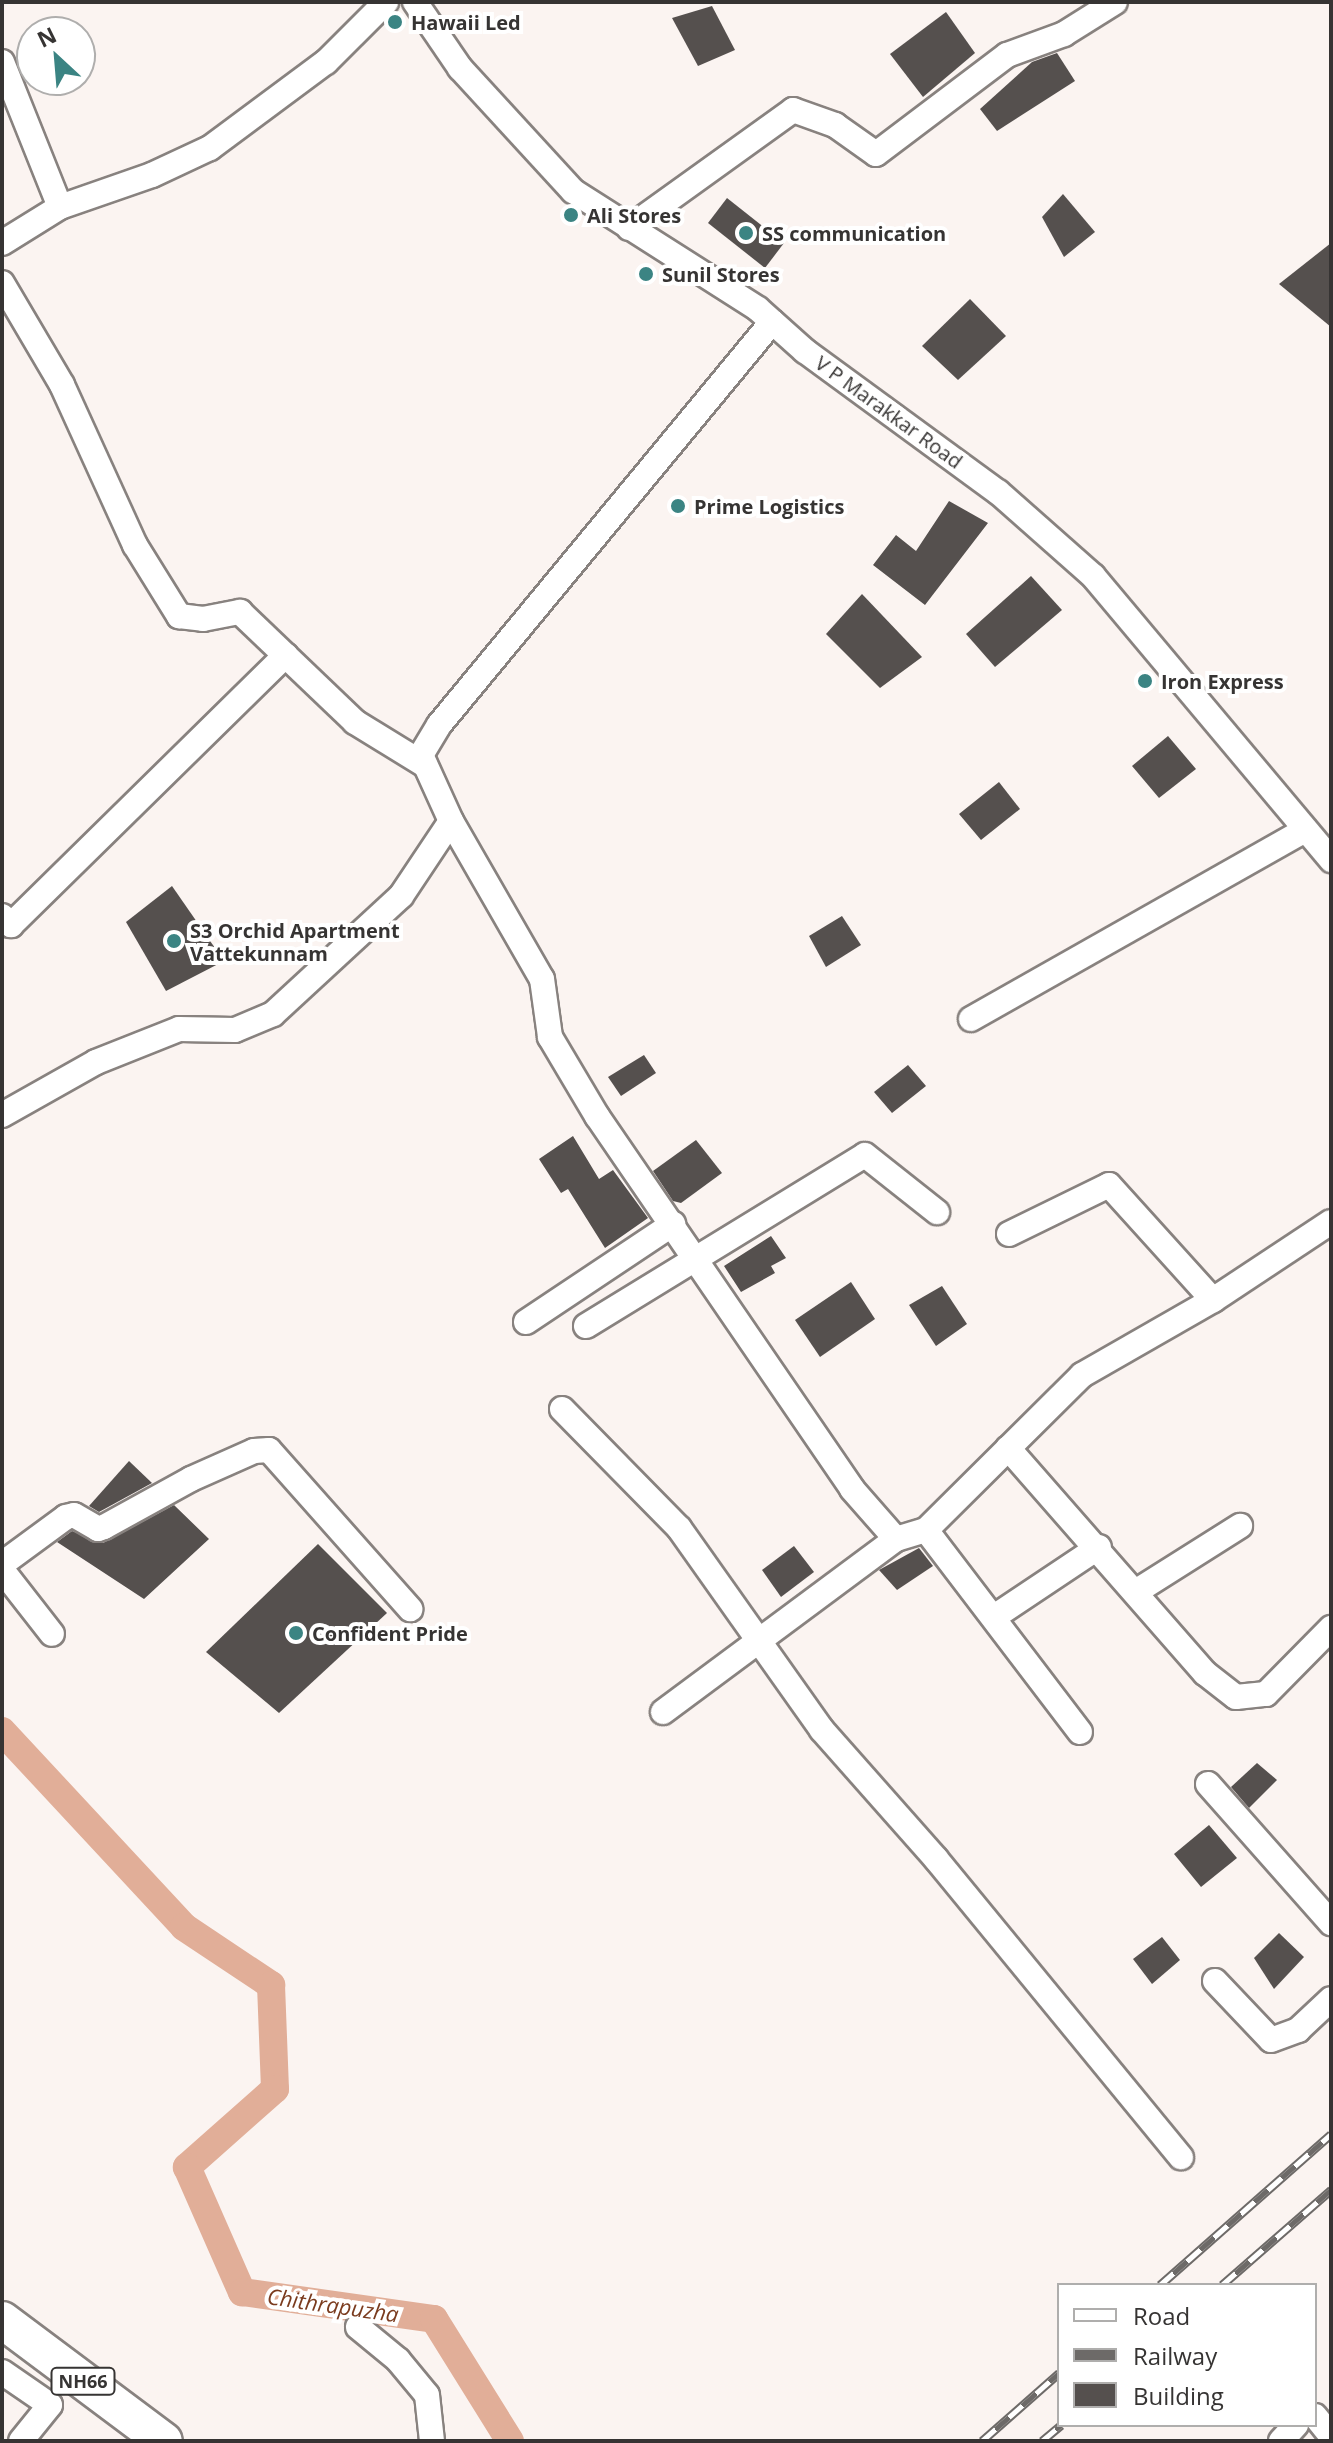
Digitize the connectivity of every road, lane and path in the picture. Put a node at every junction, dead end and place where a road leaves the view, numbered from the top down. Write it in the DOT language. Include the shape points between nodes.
graph roads {
  1 [pos="386,2"];
  2 [pos="415,2"];
  3 [pos="1115,2"];
  4 [pos="2,62"];
  5 [pos="60,207"];
  6 [pos="629,228"];
  7 [pos="2,243"];
  8 [pos="2,283"];
  9 [pos="772,322"];
  10 [pos="286,655"];
  11 [pos="425,765"];
  12 [pos="451,821"];
  13 [pos="1305,830"];
  14 [pos="1331,860"];
  15 [pos="2,916"];
  16 [pos="971,1019"];
  17 [pos="2,1115"];
  18 [pos="937,1212"];
  19 [pos="1331,1222"];
  20 [pos="673,1224"];
  21 [pos="1009,1234"];
  22 [pos="696,1258"];
  23 [pos="1213,1300"];
  24 [pos="526,1322"];
  25 [pos="586,1326"];
  26 [pos="562,1409"];
  27 [pos="1008,1448"];
  28 [pos="1240,1526"];
  29 [pos="926,1530"];
  30 [pos="896,1539"];
  31 [pos="1099,1547"];
  32 [pos="2,1567"];
  33 [pos="1137,1591"];
  34 [pos="410,1609"];
  35 [pos="994,1617"];
  36 [pos="1331,1628"];
  37 [pos="52,1634"];
  38 [pos="756,1642"];
  39 [pos="663,1712"];
  40 [pos="1080,1732"];
  41 [pos="1208,1784"];
  42 [pos="1331,1923"];
  43 [pos="1215,1981"];
  44 [pos="1331,1999"];
  45 [pos="1181,2157"];
  46 [pos="2,2320"];
  47 [pos="358,2327"];
  48 [pos="2,2372"];
  49 [pos="1317,2418"];
  50 [pos="1331,2436"];
  51 [pos="21,2441"];
  52 [pos="164,2441"];
  53 [pos="432,2441"];
  1 -- 5 [label="street" via="326,62 210,148"];
  2 -- 6 [label="street, V P Marakkar Road" via="460,68 573,191"];
  3 -- 6 [label="street" via="1064,34 1007,55 876,154 835,125 793,110"];
  4 -- 5 [label="street"];
  5 -- 7 [label="street"];
  6 -- 9 [label="street, V P Marakkar Road"];
  8 -- 10 [label="street" via="62,385 135,545 179,616 203,619 240,612"];
  9 -- 11 [label="street" via="439,725 421,755"];
  9 -- 13 [label="street, V P Marakkar Road" via="998,492 1093,576"];
  10 -- 11 [label="street" via="355,722"];
  10 -- 15 [label="street" via="11,925"];
  11 -- 12 [label="street"];
  12 -- 17 [label="street" via="401,896 273,1014 235,1030 179,1029 96,1062"];
  12 -- 20 [label="street" via="542,979 550,1037"];
  13 -- 14 [label="street, V P Marakkar Road"];
  13 -- 16 [label="street"];
  18 -- 22 [label="street" via="865,1155"];
  19 -- 23 [label="street"];
  20 -- 22 [label="street"];
  20 -- 24 [label="street"];
  21 -- 23 [label="street" via="1109,1185"];
  22 -- 25 [label="street"];
  22 -- 30 [label="street" via="852,1489"];
  23 -- 27 [label="street" via="1082,1375"];
  26 -- 38 [label="street" via="679,1528"];
  27 -- 29 [label="street"];
  27 -- 31 [label="street"];
  28 -- 33 [label="street"];
  29 -- 30 [label="street"];
  29 -- 35 [label="street"];
  30 -- 38 [label="street"];
  31 -- 33 [label="street"];
  31 -- 35 [label="street"];
  32 -- 34 [label="street" via="66,1517 74,1515 98,1529 191,1479 254,1451 269,1450"];
  32 -- 37 [label="street"];
  33 -- 36 [label="street" via="1205,1673 1236,1697 1266,1694"];
  35 -- 40 [label="street"];
  38 -- 39 [label="street"];
  38 -- 45 [label="street" via="822,1730 936,1859"];
  41 -- 42 [label="street"];
  43 -- 44 [label="street" via="1271,2040 1298,2030"];
  46 -- 52 [label="highway, NH66"];
  47 -- 53 [label="street" via="398,2360 427,2395"];
  48 -- 51 [label="street" via="50,2405"];
  49 -- 50 [label="street"];
}
